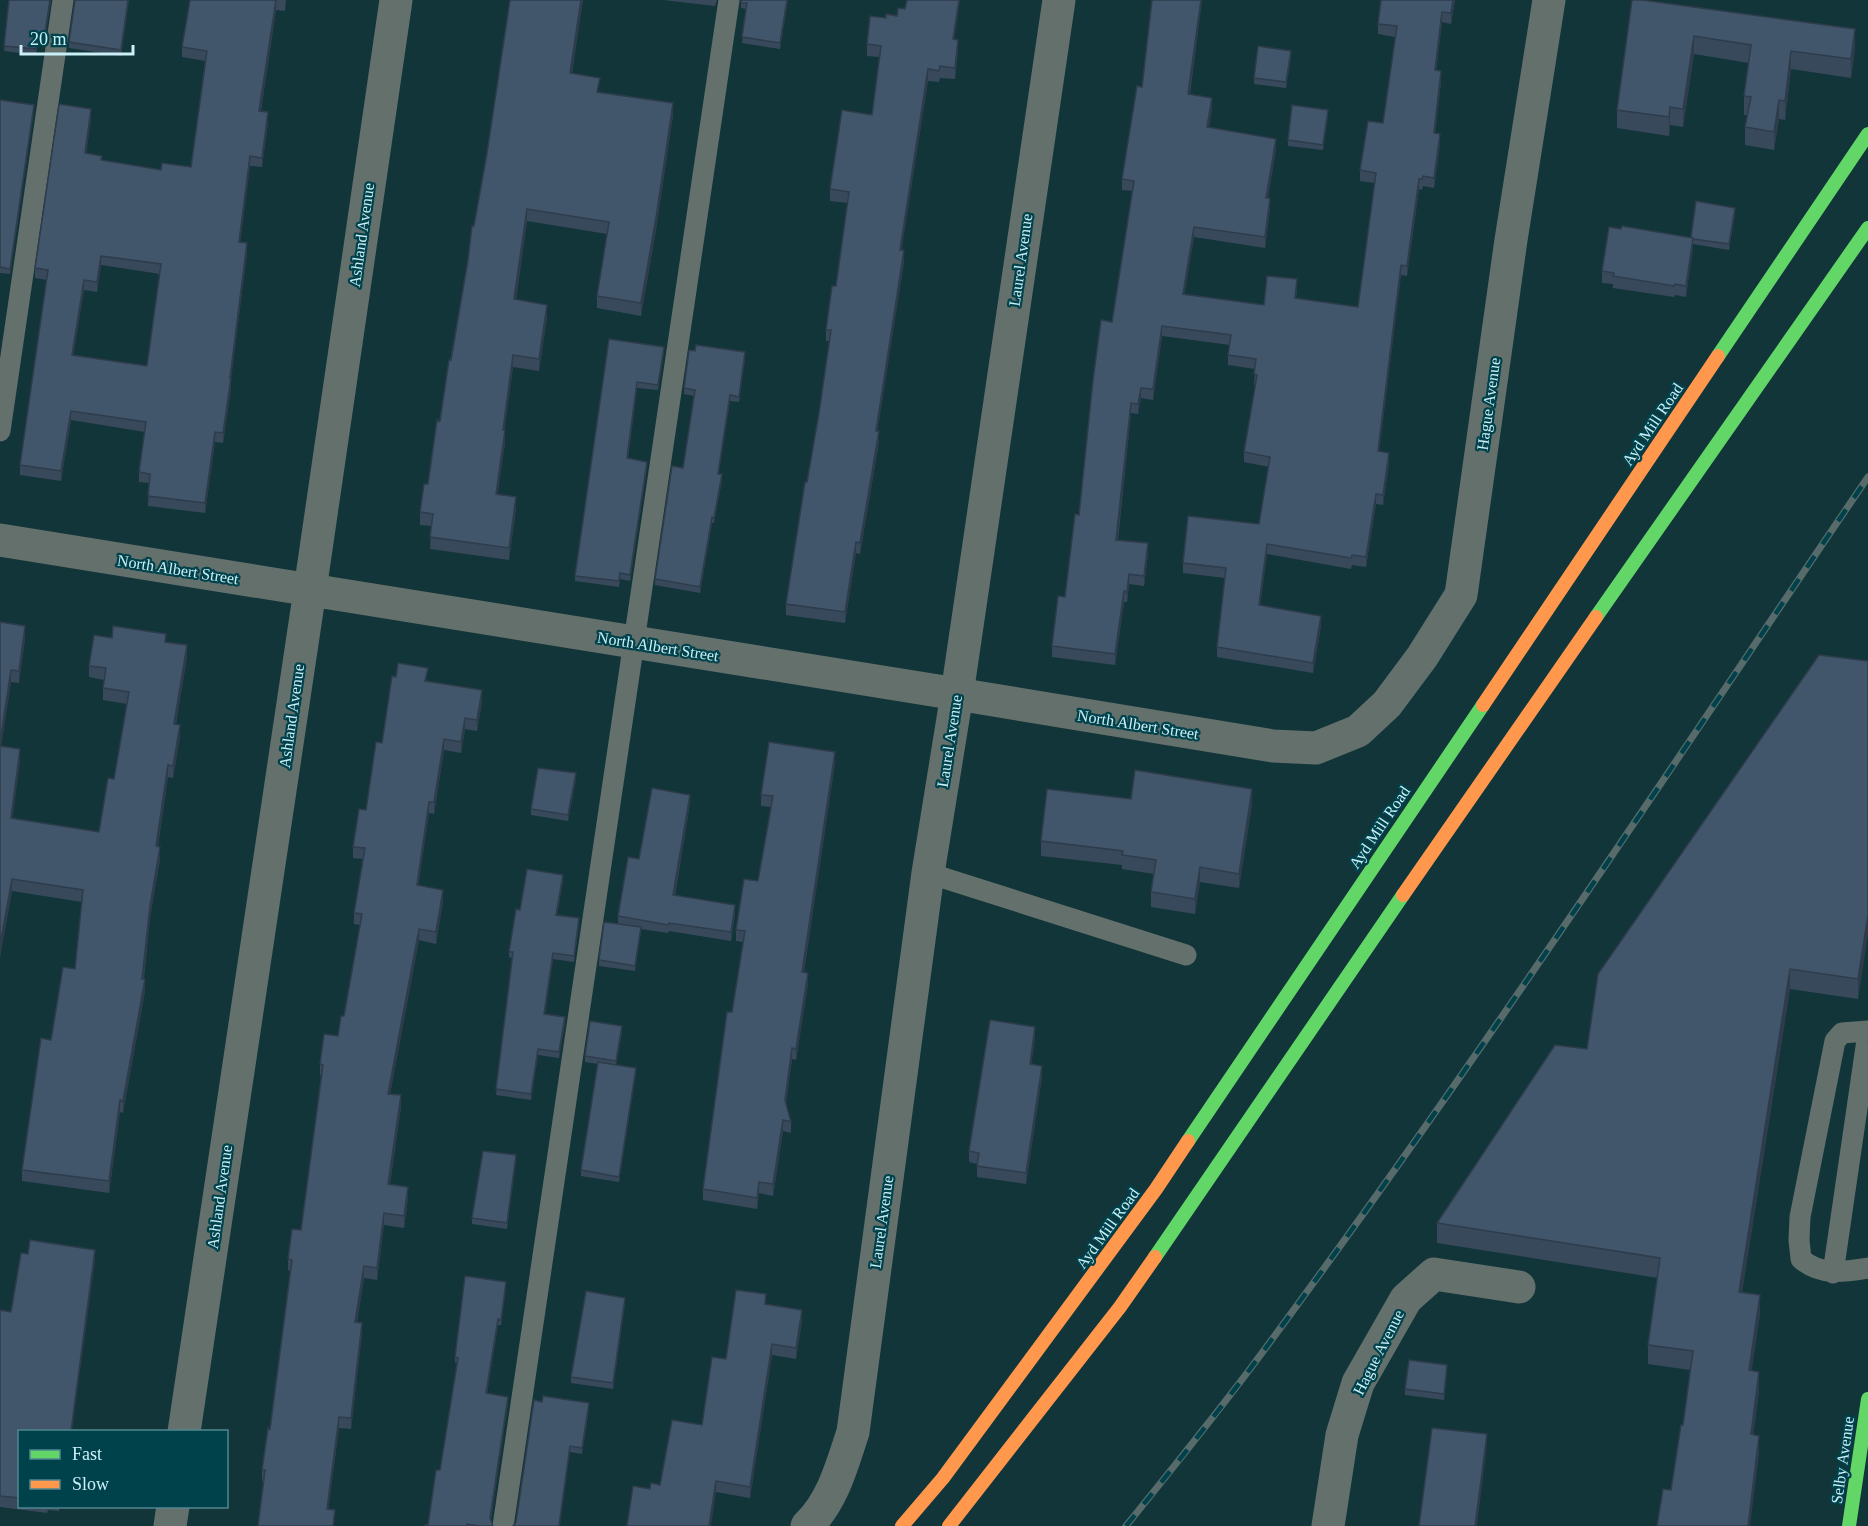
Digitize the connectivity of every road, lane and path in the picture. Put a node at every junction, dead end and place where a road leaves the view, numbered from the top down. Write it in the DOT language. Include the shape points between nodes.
graph roads {
  1 [pos="63,0"];
  2 [pos="396,0"];
  3 [pos="729,0"];
  4 [pos="1059,0"];
  5 [pos="1549,0"];
  6 [pos="1868,134"];
  7 [pos="1868,228"];
  8 [pos="0,431"];
  9 [pos="0,540"];
  10 [pos="310,590"];
  11 [pos="634,642"];
  12 [pos="957,694"];
  13 [pos="1316,748"];
  14 [pos="928,873"];
  15 [pos="1186,955"];
  16 [pos="1868,1032"];
  17 [pos="1868,1268"];
  18 [pos="1833,1273"];
  19 [pos="1519,1287"];
  20 [pos="1868,1400"];
  21 [pos="184,1430"];
  22 [pos="173,1508"];
  23 [pos="170,1526"];
  24 [pos="502,1526"];
  25 [pos="807,1526"];
  26 [pos="902,1526"];
  27 [pos="949,1526"];
  28 [pos="1328,1526"];
  29 [pos="1849,1526"];
  1 -- 8 [label="lane"];
  2 -- 10 [label="street, Ashland Avenue"];
  3 -- 11 [label="lane"];
  4 -- 12 [label="street, Laurel Avenue"];
  5 -- 13 [label="street, Hague Avenue" via="1461,595 1387,705 1358,731"];
  6 -- 26 [label="main road, Ayd Mill Road" via="1156,1189 943,1478"];
  7 -- 27 [label="main road" via="1120,1307"];
  9 -- 10 [label="street, North Albert Street"];
  10 -- 11 [label="street, North Albert Street"];
  10 -- 21 [label="street, Ashland Avenue"];
  11 -- 12 [label="street, North Albert Street"];
  11 -- 24 [label="lane"];
  12 -- 13 [label="street, North Albert Street" via="1273,746"];
  12 -- 14 [label="street, Laurel Avenue"];
  14 -- 15 [label="lane"];
  14 -- 25 [label="street, Laurel Avenue" via="853,1432 837,1481 816,1518"];
  16 -- 18 [label="lane"];
  16 -- 18 [label="lane" via="1842,1033 1835,1041 1800,1216 1801,1259 1811,1267"];
  17 -- 18 [label="lane"];
  19 -- 28 [label="street, Hague Avenue" via="1434,1274 1406,1299 1358,1383 1342,1435"];
  20 -- 29 [label="main road, Selby Avenue"];
  22 -- 23 [label="street"];
}
